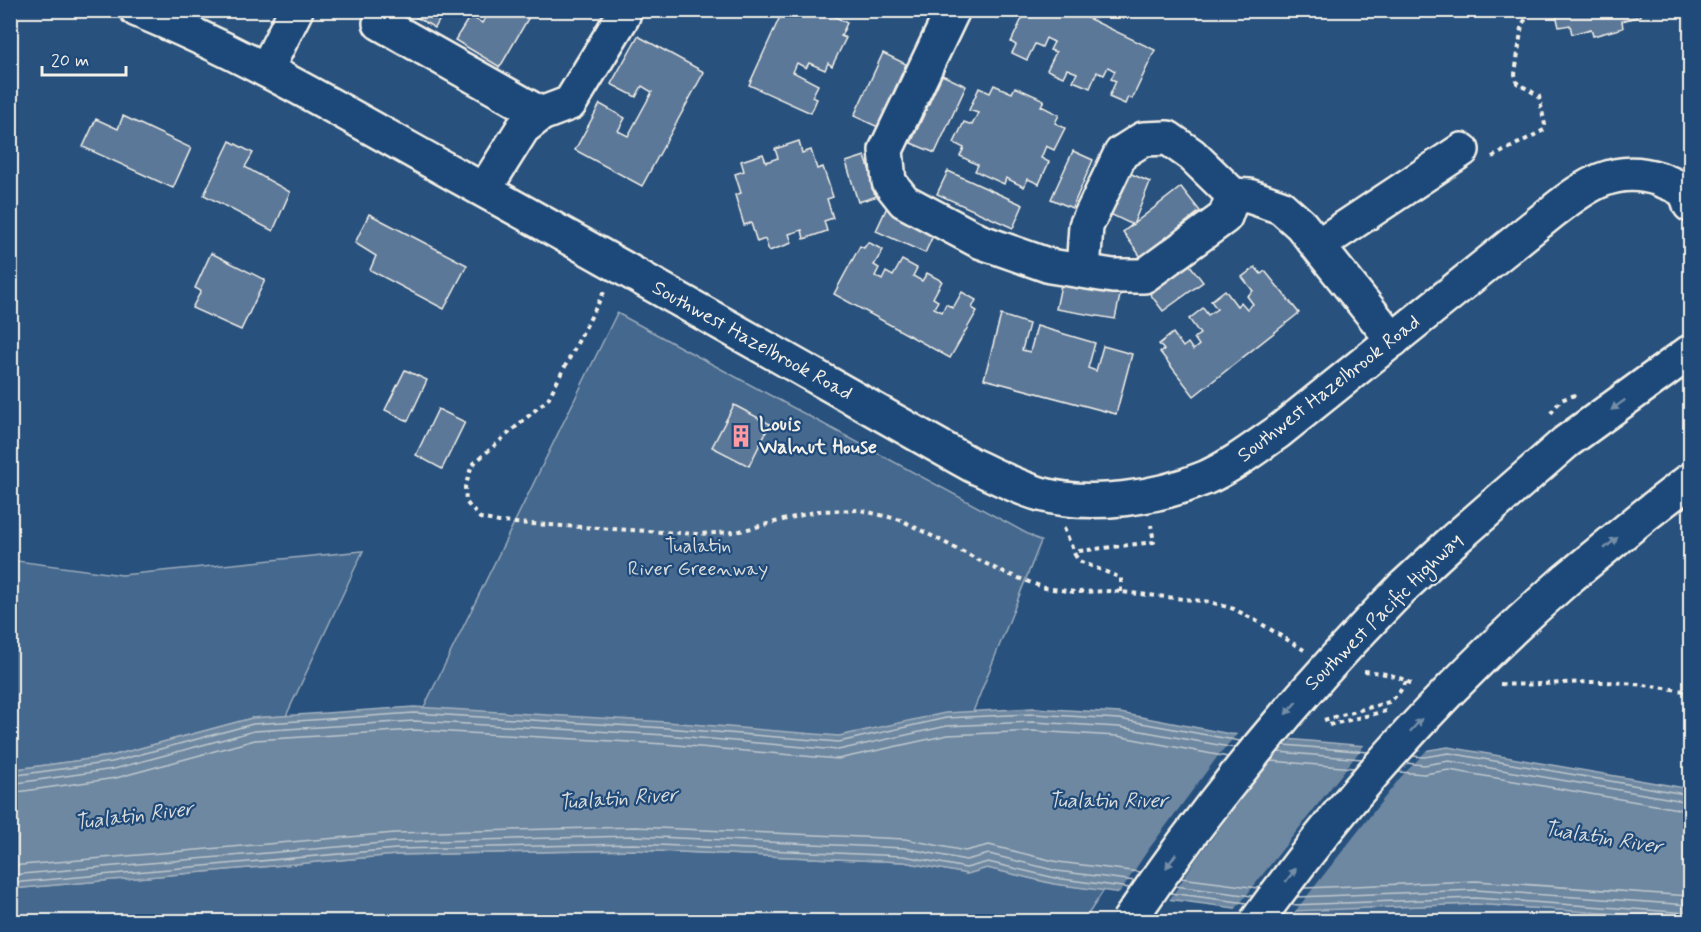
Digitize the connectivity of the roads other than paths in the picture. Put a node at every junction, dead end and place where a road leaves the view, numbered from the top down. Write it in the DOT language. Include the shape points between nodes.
graph roads {
  1 [pos="137,10"];
  2 [pos="296,10"];
  3 [pos="623,10"];
  4 [pos="953,10"];
  5 [pos="380,23"];
  6 [pos="266,70"];
  7 [pos="541,114"];
  8 [pos="1462,150"];
  9 [pos="484,190"];
  10 [pos="1233,195"];
  11 [pos="1689,197"];
  12 [pos="1319,245"];
  13 [pos="1083,271"];
  14 [pos="1393,340"];
  15 [pos="1690,352"];
  16 [pos="1690,480"];
  17 [pos="1128,921"];
  18 [pos="1256,921"];
  1 -- 6 [label="main road, Southwest Hazelbrook Road"];
  2 -- 6 [label="main road"];
  3 -- 7 [label="main road" via="570,103"];
  4 -- 13 [label="main road" via="886,150 889,182 904,201 979,241 1050,266"];
  5 -- 7 [label="main road"];
  6 -- 9 [label="main road, Southwest Hazelbrook Road"];
  7 -- 9 [label="main road" via="523,128"];
  8 -- 12 [label="main road"];
  9 -- 14 [label="main road, Southwest Hazelbrook Road" via="972,465 1040,494 1092,501 1175,489 1206,477 1278,432"];
  10 -- 12 [label="main road" via="1281,207"];
  10 -- 13 [label="main road" via="1225,217 1144,276"];
  10 -- 13 [label="main road" via="1168,138 1143,139 1121,153 1086,226"];
  11 -- 14 [label="main road, Southwest Hazelbrook Road" via="1665,181 1647,175 1609,176 1552,212"];
  12 -- 14 [label="main road"];
  15 -- 17 [label="main road, Southwest Pacific Highway, one-way, bridge" via="1566,442 1402,588 1318,676 1251,755"];
  18 -- 16 [label="main road, one-way, bridge" via="1325,831 1425,715 1566,580"];
}
